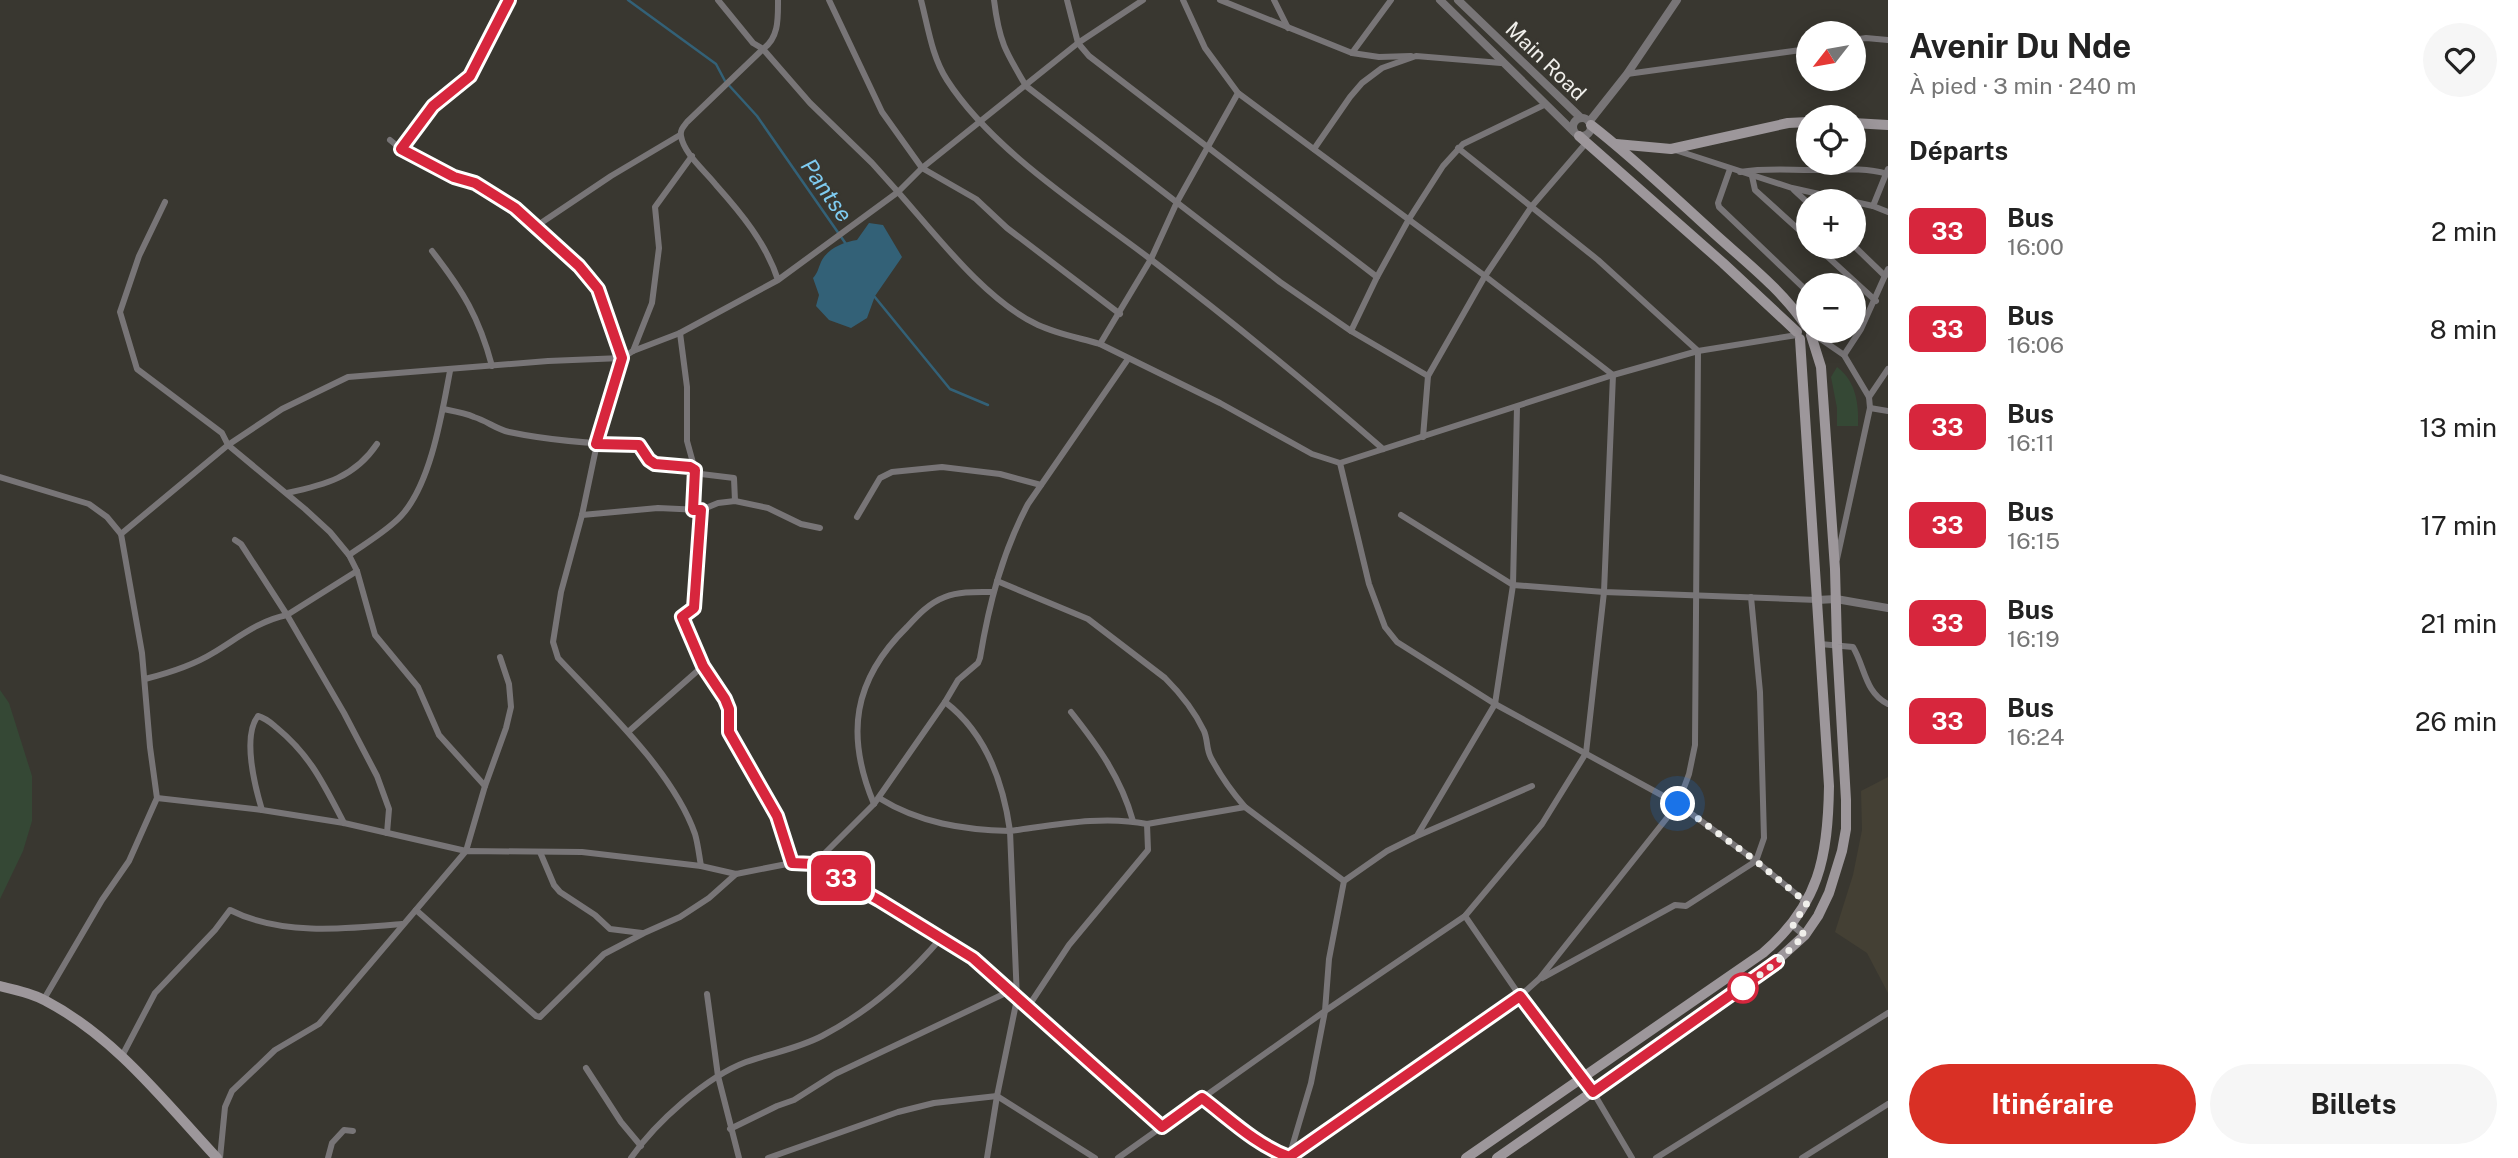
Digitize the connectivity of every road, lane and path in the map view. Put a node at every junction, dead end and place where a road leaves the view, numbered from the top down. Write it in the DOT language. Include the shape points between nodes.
graph roads {
  1 [pos="509,0"];
  2 [pos="718,0"];
  3 [pos="778,0"];
  4 [pos="838,0"];
  5 [pos="921,0"];
  6 [pos="994,0"];
  7 [pos="1067,0"];
  8 [pos="1143,0"];
  9 [pos="1183,0"];
  10 [pos="1220,0"];
  11 [pos="1274,0"];
  12 [pos="1391,0"];
  13 [pos="1440,0"];
  14 [pos="1458,0"];
  15 [pos="1677,0"];
  16 [pos="830,3"];
  17 [pos="1288,28"];
  18 [pos="1866,38"];
  19 [pos="1888,40"];
  20 [pos="1078,43"];
  21 [pos="763,49"];
  22 [pos="1796,51"];
  23 [pos="1352,53"];
  24 [pos="1416,56"];
  25 [pos="1501,63"];
  26 [pos="1627,74"];
  27 [pos="1026,86"];
  28 [pos="1238,93"];
  29 [pos="1546,104"];
  30 [pos="979,122"];
  31 [pos="1587,122"];
  32 [pos="1796,123"];
  33 [pos="1866,124"];
  34 [pos="1888,125"];
  35 [pos="680,135"];
  36 [pos="1580,137"];
  37 [pos="390,140"];
  38 [pos="1614,144"];
  39 [pos="1207,148"];
  40 [pos="1458,148"];
  41 [pos="401,149"];
  42 [pos="1314,149"];
  43 [pos="1671,149"];
  44 [pos="692,156"];
  45 [pos="922,168"];
  46 [pos="1730,169"];
  47 [pos="1739,172"];
  48 [pos="1887,172"];
  49 [pos="1752,176"];
  50 [pos="1793,188"];
  51 [pos="1796,191"];
  52 [pos="898,192"];
  53 [pos="165,202"];
  54 [pos="1177,202"];
  55 [pos="1532,206"];
  56 [pos="1873,206"];
  57 [pos="1888,212"];
  58 [pos="1409,219"];
  59 [pos="535,227"];
  60 [pos="1796,227"];
  61 [pos="432,251"];
  62 [pos="1866,255"];
  63 [pos="1150,259"];
  64 [pos="1830,259"];
  65 [pos="1887,272"];
  66 [pos="1485,276"];
  67 [pos="1377,277"];
  68 [pos="778,280"];
  69 [pos="1796,281"];
  70 [pos="1875,300"];
  71 [pos="1796,312"];
  72 [pos="1120,314"];
  73 [pos="1866,318"];
  74 [pos="1351,331"];
  75 [pos="680,333"];
  76 [pos="1796,333"];
  77 [pos="1796,335"];
  78 [pos="1799,343"];
  79 [pos="1815,343"];
  80 [pos="1828,343"];
  81 [pos="1852,343"];
  82 [pos="1100,344"];
  83 [pos="633,351"];
  84 [pos="1698,351"];
  85 [pos="1844,355"];
  86 [pos="622,358"];
  87 [pos="1128,359"];
  88 [pos="492,366"];
  89 [pos="1888,369"];
  90 [pos="450,371"];
  91 [pos="1428,376"];
  92 [pos="1613,376"];
  93 [pos="1869,397"];
  94 [pos="1517,407"];
  95 [pos="1870,408"];
  96 [pos="443,409"];
  97 [pos="1888,411"];
  98 [pos="1423,437"];
  99 [pos="377,444"];
  100 [pos="596,444"];
  101 [pos="228,445"];
  102 [pos="1383,449"];
  103 [pos="1340,463"];
  104 [pos="695,470"];
  105 [pos="0,477"];
  106 [pos="1041,485"];
  107 [pos="288,492"];
  108 [pos="735,501"];
  109 [pos="697,510"];
  110 [pos="582,515"];
  111 [pos="1401,515"];
  112 [pos="857,517"];
  113 [pos="820,528"];
  114 [pos="121,534"];
  115 [pos="235,540"];
  116 [pos="349,555"];
  117 [pos="1835,569"];
  118 [pos="357,571"];
  119 [pos="997,581"];
  120 [pos="1513,585"];
  121 [pos="993,592"];
  122 [pos="1604,592"];
  123 [pos="1698,594"];
  124 [pos="1751,597"];
  125 [pos="1836,599"];
  126 [pos="1817,600"];
  127 [pos="1888,608"];
  128 [pos="287,615"];
  129 [pos="1820,645"];
  130 [pos="1837,645"];
  131 [pos="500,657"];
  132 [pos="703,666"];
  133 [pos="145,678"];
  134 [pos="945,702"];
  135 [pos="1495,704"];
  136 [pos="1888,704"];
  137 [pos="1071,712"];
  138 [pos="628,732"];
  139 [pos="1586,753"];
  140 [pos="485,786"];
  141 [pos="1532,786"];
  142 [pos="157,799"];
  143 [pos="877,801"];
  144 [pos="1678,804"];
  145 [pos="1245,807"];
  146 [pos="262,810"];
  147 [pos="1133,821"];
  148 [pos="344,823"];
  149 [pos="1147,824"];
  150 [pos="1010,831"];
  151 [pos="387,833"];
  152 [pos="1417,836"];
  153 [pos="466,851"];
  154 [pos="540,852"];
  155 [pos="1756,861"];
  156 [pos="792,863"];
  157 [pos="814,864"];
  158 [pos="701,866"];
  159 [pos="736,874"];
  160 [pos="1344,881"];
  161 [pos="1807,903"];
  162 [pos="416,910"];
  163 [pos="1465,916"];
  164 [pos="402,924"];
  165 [pos="1793,925"];
  166 [pos="643,933"];
  167 [pos="1805,935"];
  168 [pos="942,938"];
  169 [pos="1539,979"];
  170 [pos="0,986"];
  171 [pos="1010,991"];
  172 [pos="707,994"];
  173 [pos="1520,996"];
  174 [pos="44,999"];
  175 [pos="1017,999"];
  176 [pos="1028,1007"];
  177 [pos="1325,1011"];
  178 [pos="1888,1013"];
  179 [pos="122,1056"];
  180 [pos="586,1068"];
  181 [pos="718,1076"];
  182 [pos="1582,1077"];
  183 [pos="1593,1092"];
  184 [pos="997,1096"];
  185 [pos="1202,1098"];
  186 [pos="1888,1104"];
  187 [pos="1162,1127"];
  188 [pos="730,1129"];
  189 [pos="354,1131"];
  190 [pos="641,1146"];
  191 [pos="219,1158"];
  192 [pos="328,1158"];
  193 [pos="631,1158"];
  194 [pos="739,1158"];
  195 [pos="768,1158"];
  196 [pos="987,1158"];
  197 [pos="1095,1158"];
  198 [pos="1118,1158"];
  199 [pos="1289,1158"];
  200 [pos="1466,1158"];
  201 [pos="1497,1158"];
  202 [pos="1632,1158"];
  203 [pos="1656,1158"];
  204 [pos="1802,1158"];
  1 -- 41 [label="street" via="470,76 433,106"];
  2 -- 21 [label="street"];
  3 -- 21 [label="street" via="773,41"];
  4 -- 16 [label="street"];
  5 -- 30 [label="street" via="937,63"];
  6 -- 27 [label="street" via="1003,49"];
  7 -- 20 [label="street"];
  8 -- 20 [label="street"];
  9 -- 28 [label="street" via="1205,48"];
  10 -- 17 [label="street"];
  11 -- 17 [label="street"];
  12 -- 23 [label="street"];
  13 -- 25 [label="street"];
  14 -- 31 [label="street, Main Road"];
  15 -- 26 [label="street"];
  16 -- 45 [label="street" via="882,112"];
  17 -- 23 [label="street"];
  18 -- 19 [label="street"];
  20 -- 27 [label="street"];
  20 -- 39 [label="street" via="1104,69"];
  21 -- 35 [label="street" via="687,122"];
  21 -- 52 [label="street"];
  22 -- 26 [label="street"];
  23 -- 24 [label="street"];
  24 -- 25 [label="street"];
  24 -- 42 [label="street" via="1382,68 1362,83"];
  25 -- 29 [label="street"];
  26 -- 31 [label="street"];
  27 -- 30 [label="street"];
  27 -- 54 [label="street"];
  28 -- 39 [label="street"];
  28 -- 42 [label="street"];
  29 -- 36 [label="street"];
  29 -- 40 [label="street"];
  30 -- 45 [label="street"];
  30 -- 63 [label="street" via="1050,184"];
  31 -- 36 [label="street" via="1588,134"];
  31 -- 36 [label="street" via="1573,124"];
  31 -- 38 [label="main road"];
  32 -- 43 [label="main road"];
  33 -- 34 [label="main road"];
  35 -- 44 [label="street"];
  35 -- 59 [label="street"];
  36 -- 55 [label="street"];
  36 -- 76 [label="main road"];
  37 -- 41 [label="street"];
  38 -- 43 [label="main road"];
  38 -- 71 [label="main road"];
  39 -- 54 [label="street"];
  39 -- 67 [label="street"];
  40 -- 55 [label="street"];
  40 -- 58 [label="street"];
  41 -- 59 [label="street" via="497,196"];
  42 -- 58 [label="street"];
  43 -- 46 [label="street"];
  44 -- 68 [label="street" via="761,243"];
  44 -- 83 [label="street" via="655,207 659,248 652,303"];
  45 -- 52 [label="street"];
  45 -- 72 [label="street" via="976,199"];
  46 -- 47 [label="street"];
  46 -- 69 [label="street" via="1719,207"];
  47 -- 48 [label="street" via="1781,168"];
  47 -- 49 [label="street"];
  48 -- 56 [label="street"];
  49 -- 50 [label="street"];
  49 -- 60 [label="street" via="1755,190"];
  50 -- 51 [label="street"];
  50 -- 56 [label="street"];
  52 -- 68 [label="street"];
  52 -- 82 [label="street" via="973,276 1017,312 1039,325"];
  53 -- 101 [label="street" via="139,256 120,312 137,369 222,433"];
  54 -- 63 [label="street"];
  54 -- 74 [label="street"];
  55 -- 66 [label="street"];
  55 -- 84 [label="street"];
  56 -- 57 [label="street"];
  58 -- 66 [label="street"];
  58 -- 67 [label="street"];
  59 -- 86 [label="street" via="598,289"];
  61 -- 88 [label="street" via="472,308"];
  62 -- 65 [label="street"];
  63 -- 72 [label="street"];
  63 -- 102 [label="street"];
  64 -- 70 [label="street"];
  65 -- 70 [label="street"];
  66 -- 91 [label="street"];
  66 -- 92 [label="street"];
  67 -- 74 [label="street"];
  68 -- 75 [label="street"];
  70 -- 73 [label="street"];
  72 -- 82 [label="street"];
  74 -- 91 [label="street"];
  75 -- 83 [label="street"];
  75 -- 104 [label="street" via="687,441"];
  77 -- 84 [label="street"];
  78 -- 126 [label="main road"];
  79 -- 117 [label="main road" via="1821,367"];
  80 -- 85 [label="street"];
  81 -- 85 [label="street"];
  82 -- 87 [label="street"];
  83 -- 86 [label="street"];
  84 -- 92 [label="street"];
  84 -- 123 [label="street"];
  85 -- 93 [label="street"];
  86 -- 88 [label="street"];
  86 -- 100 [label="street"];
  87 -- 103 [label="street" via="1312,454"];
  87 -- 106 [label="street"];
  88 -- 90 [label="street"];
  89 -- 93 [label="street"];
  90 -- 96 [label="street"];
  90 -- 101 [label="street" via="348,377 282,409"];
  91 -- 98 [label="street"];
  92 -- 94 [label="street"];
  92 -- 122 [label="street"];
  93 -- 95 [label="street"];
  94 -- 98 [label="street"];
  94 -- 120 [label="street"];
  95 -- 97 [label="street"];
  95 -- 117 [label="street"];
  96 -- 100 [label="street" via="511,432"];
  96 -- 116 [label="street" via="432,451 408,508"];
  98 -- 102 [label="street"];
  99 -- 107 [label="street" via="360,466 335,480"];
  100 -- 104 [label="street" via="639,445 655,464"];
  100 -- 110 [label="street"];
  101 -- 107 [label="street"];
  101 -- 114 [label="street"];
  102 -- 103 [label="street"];
  103 -- 135 [label="street" via="1369,584 1385,627 1397,642"];
  104 -- 108 [label="street" via="734,478"];
  104 -- 109 [label="street"];
  105 -- 114 [label="street" via="89,504"];
  106 -- 112 [label="street" via="1000,474 918,467 880,478"];
  106 -- 119 [label="street" via="1016,528"];
  107 -- 116 [label="street"];
  108 -- 109 [label="street"];
  108 -- 113 [label="street"];
  109 -- 110 [label="street" via="659,508"];
  109 -- 132 [label="street" via="694,605 682,617"];
  110 -- 138 [label="street" via="553,642 558,658"];
  111 -- 120 [label="street"];
  114 -- 133 [label="street"];
  115 -- 128 [label="street"];
  116 -- 118 [label="street"];
  117 -- 125 [label="main road"];
  118 -- 128 [label="street"];
  118 -- 140 [label="street" via="374,635 418,687 439,735"];
  119 -- 121 [label="street"];
  119 -- 145 [label="street" via="1088,619 1165,678 1198,721 1210,757"];
  120 -- 122 [label="street"];
  120 -- 135 [label="street"];
  121 -- 134 [label="street" via="980,659 958,680"];
  121 -- 143 [label="street" via="946,596 928,606 875,665 858,707 856,734 862,771"];
  122 -- 123 [label="street"];
  122 -- 139 [label="street"];
  123 -- 124 [label="street"];
  123 -- 144 [label="street" via="1695,745"];
  124 -- 126 [label="street"];
  124 -- 155 [label="street" via="1765,826"];
  125 -- 126 [label="street"];
  125 -- 127 [label="street"];
  125 -- 130 [label="main road"];
  126 -- 129 [label="main road"];
  128 -- 133 [label="street" via="246,631 200,660"];
  128 -- 151 [label="street" via="377,776 389,809"];
  129 -- 130 [label="street"];
  129 -- 161 [label="main road" via="1829,821 1818,877"];
  130 -- 136 [label="street" via="1853,648 1873,692"];
  130 -- 167 [label="main road" via="1846,829 1829,893"];
  131 -- 140 [label="street" via="509,684 510,707"];
  132 -- 138 [label="street"];
  132 -- 156 [label="street" via="725,699 729,732 777,816"];
  133 -- 142 [label="street"];
  134 -- 143 [label="street"];
  134 -- 150 [label="street" via="975,732 996,769"];
  135 -- 139 [label="street"];
  135 -- 152 [label="street"];
  137 -- 147 [label="street" via="1114,771"];
  138 -- 158 [label="street" via="686,814"];
  139 -- 144 [label="street"];
  139 -- 163 [label="street" via="1542,824"];
  140 -- 153 [label="street"];
  141 -- 152 [label="street"];
  142 -- 146 [label="street"];
  142 -- 174 [label="street" via="129,861"];
  143 -- 150 [label="street" via="958,828"];
  143 -- 157 [label="street"];
  144 -- 155 [label="street"];
  144 -- 169 [label="street"];
  145 -- 149 [label="street"];
  145 -- 160 [label="street"];
  146 -- 148 [label="street"];
  146 -- 148 [label="street" via="251,749 258,716 311,762"];
  147 -- 149 [label="street"];
  147 -- 150 [label="street" via="1083,821"];
  148 -- 151 [label="street"];
  149 -- 176 [label="street" via="1148,850 1069,945"];
  150 -- 175 [label="street"];
  151 -- 153 [label="street"];
  152 -- 160 [label="street"];
  153 -- 154 [label="street"];
  153 -- 162 [label="street"];
  154 -- 158 [label="street" via="582,852"];
  154 -- 166 [label="street" via="560,892 610,929"];
  155 -- 161 [label="street"];
  155 -- 169 [label="street" via="1686,906 1675,905"];
  156 -- 157 [label="street"];
  156 -- 159 [label="street"];
  157 -- 168 [label="street"];
  158 -- 159 [label="street"];
  159 -- 166 [label="street" via="680,917"];
  160 -- 177 [label="street" via="1329,959"];
  161 -- 165 [label="main road"];
  162 -- 164 [label="street"];
  162 -- 166 [label="street" via="536,1017 604,954"];
  163 -- 173 [label="street"];
  163 -- 177 [label="street"];
  164 -- 179 [label="street" via="329,928 260,923 230,909 155,993"];
  164 -- 191 [label="street" via="319,1024 275,1050 232,1091 225,1107"];
  165 -- 167 [label="street"];
  165 -- 182 [label="main road" via="1763,953"];
  167 -- 183 [label="main road" via="1777,962"];
  168 -- 171 [label="street"];
  168 -- 181 [label="street" via="916,968 857,1015 810,1042"];
  169 -- 173 [label="street"];
  170 -- 174 [label="main road"];
  171 -- 175 [label="street"];
  171 -- 188 [label="street"];
  172 -- 181 [label="street"];
  173 -- 182 [label="street"];
  173 -- 199 [label="street"];
  174 -- 179 [label="main road" via="85,1024"];
  175 -- 176 [label="street"];
  175 -- 184 [label="street"];
  176 -- 187 [label="street"];
  177 -- 185 [label="street"];
  177 -- 199 [label="street" via="1311,1083"];
  178 -- 203 [label="street"];
  179 -- 191 [label="main road"];
  180 -- 190 [label="street"];
  181 -- 188 [label="street"];
  181 -- 190 [label="street"];
  182 -- 183 [label="street"];
  182 -- 200 [label="main road"];
  183 -- 201 [label="main road"];
  183 -- 202 [label="street"];
  184 -- 195 [label="street" via="898,1112"];
  184 -- 196 [label="street"];
  184 -- 197 [label="street"];
  185 -- 187 [label="street"];
  185 -- 199 [label="street" via="1245,1134"];
  186 -- 204 [label="street"];
  187 -- 198 [label="street"];
  188 -- 194 [label="street"];
  189 -- 192 [label="street" via="340,1133"];
  190 -- 193 [label="street"];
}
